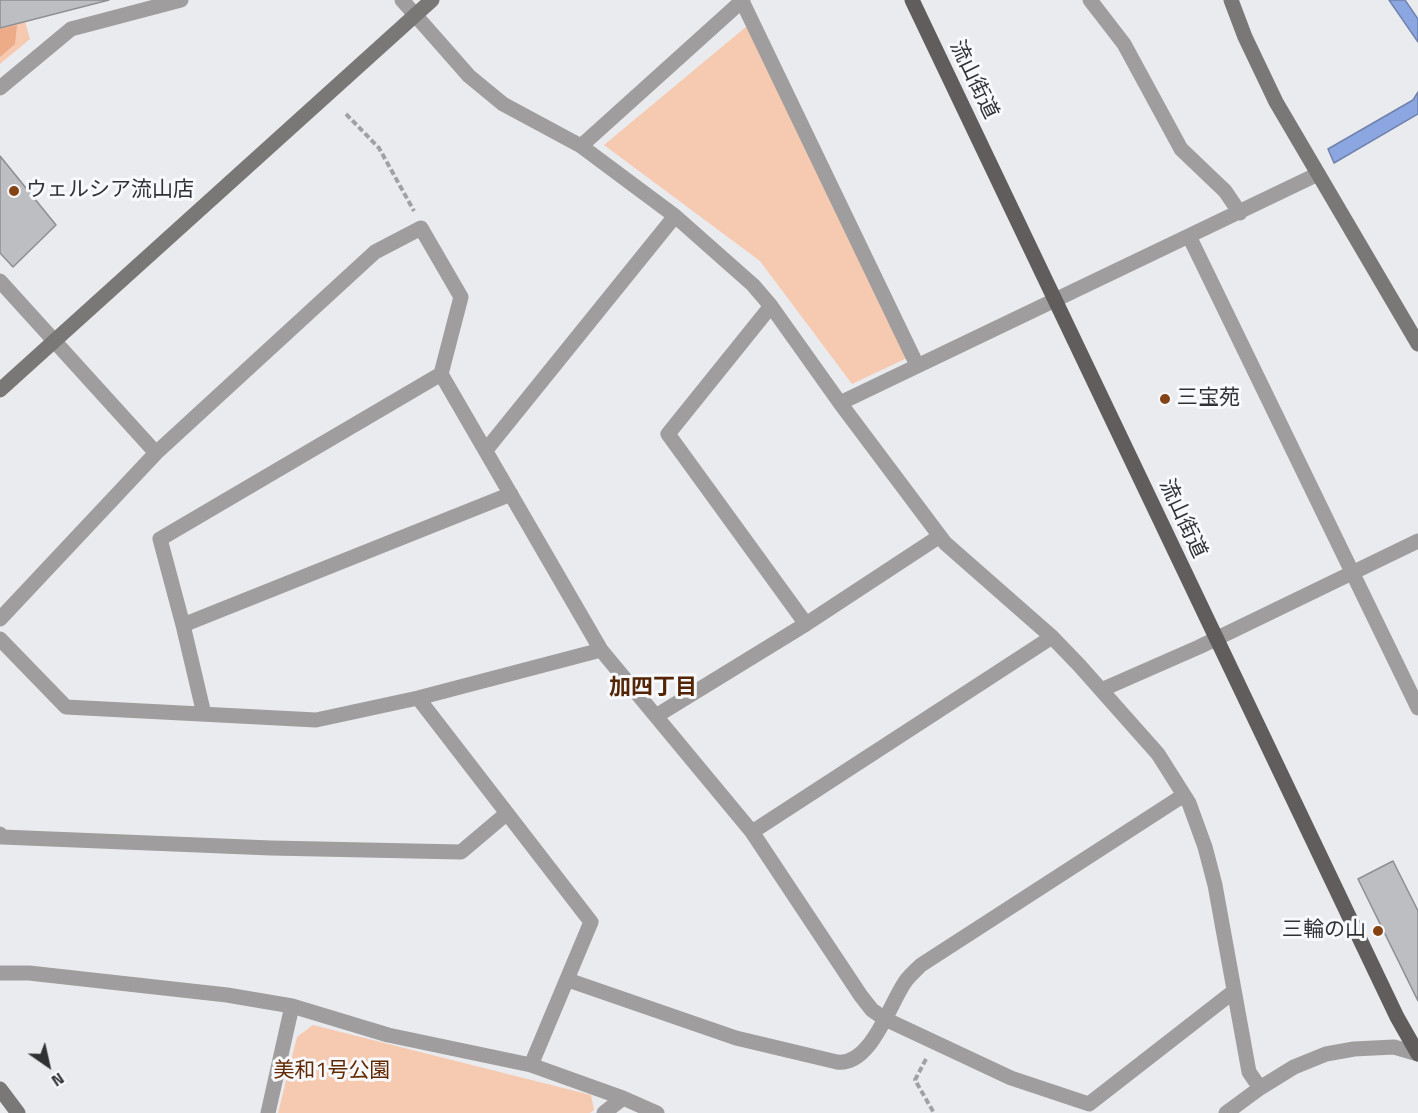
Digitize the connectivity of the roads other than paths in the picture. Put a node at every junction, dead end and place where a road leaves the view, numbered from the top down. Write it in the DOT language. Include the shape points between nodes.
graph roads {
  1 [pos="181,0"];
  2 [pos="402,0"];
  3 [pos="432,0"];
  4 [pos="912,0"];
  5 [pos="1090,0"];
  6 [pos="1231,0"];
  7 [pos="743,1"];
  8 [pos="415,16"];
  9 [pos="0,88"];
  10 [pos="581,146"];
  11 [pos="1318,174"];
  12 [pos="1240,213"];
  13 [pos="675,216"];
  14 [pos="1189,236"];
  15 [pos="0,281"];
  16 [pos="1055,300"];
  17 [pos="771,306"];
  18 [pos="54,340"];
  19 [pos="1418,344"];
  20 [pos="917,365"];
  21 [pos="441,374"];
  22 [pos="0,390"];
  23 [pos="840,403"];
  24 [pos="486,450"];
  25 [pos="156,453"];
  26 [pos="511,494"];
  27 [pos="940,536"];
  28 [pos="1418,541"];
  29 [pos="1353,572"];
  30 [pos="0,619"];
  31 [pos="806,624"];
  32 [pos="183,625"];
  33 [pos="1052,637"];
  34 [pos="1216,638"];
  35 [pos="0,639"];
  36 [pos="602,650"];
  37 [pos="1101,690"];
  38 [pos="418,698"];
  39 [pos="1418,708"];
  40 [pos="204,714"];
  41 [pos="656,716"];
  42 [pos="1184,795"];
  43 [pos="506,814"];
  44 [pos="752,832"];
  45 [pos="0,834"];
  46 [pos="0,973"];
  47 [pos="568,980"];
  48 [pos="1233,992"];
  49 [pos="292,1006"];
  50 [pos="885,1019"];
  51 [pos="1418,1054"];
  52 [pos="531,1065"];
  53 [pos="1260,1088"];
  54 [pos="0,1089"];
  55 [pos="623,1098"];
  56 [pos="1234,1111"];
  57 [pos="18,1113"];
  58 [pos="268,1113"];
  59 [pos="604,1113"];
  60 [pos="657,1113"];
  1 -- 9 [label="street" via="70,29"];
  2 -- 8 [label="street"];
  3 -- 8 [label="street"];
  4 -- 16 [label="main road, 流山街道"];
  5 -- 12 [label="street" via="1124,44 1181,149 1225,191"];
  6 -- 11 [label="street" via="1276,102"];
  7 -- 10 [label="street"];
  7 -- 20 [label="street"];
  8 -- 10 [label="street" via="470,76 503,104"];
  8 -- 18 [label="street"];
  10 -- 13 [label="street"];
  11 -- 12 [label="street"];
  11 -- 19 [label="street"];
  12 -- 14 [label="street"];
  13 -- 17 [label="street" via="753,285"];
  13 -- 24 [label="street"];
  14 -- 16 [label="street"];
  14 -- 29 [label="street"];
  15 -- 18 [label="street"];
  16 -- 20 [label="street"];
  16 -- 34 [label="main road, 流山街道"];
  17 -- 23 [label="street"];
  17 -- 31 [label="street" via="668,434"];
  18 -- 22 [label="street"];
  18 -- 25 [label="street"];
  20 -- 23 [label="street"];
  21 -- 24 [label="street"];
  21 -- 25 [label="street" via="460,297 421,228 375,252"];
  21 -- 32 [label="street" via="160,539"];
  23 -- 27 [label="street"];
  24 -- 26 [label="street"];
  25 -- 30 [label="street"];
  26 -- 32 [label="street"];
  26 -- 36 [label="street"];
  27 -- 31 [label="street"];
  27 -- 33 [label="street"];
  28 -- 29 [label="street"];
  29 -- 34 [label="street"];
  29 -- 39 [label="street"];
  31 -- 41 [label="street"];
  32 -- 40 [label="street"];
  33 -- 37 [label="street"];
  33 -- 44 [label="street"];
  34 -- 37 [label="street"];
  34 -- 51 [label="main road, 流山街道"];
  35 -- 40 [label="street" via="66,707"];
  36 -- 38 [label="street"];
  36 -- 41 [label="street"];
  37 -- 42 [label="street" via="1158,754"];
  38 -- 40 [label="street" via="316,720"];
  38 -- 43 [label="street"];
  41 -- 44 [label="street"];
  42 -- 48 [label="street" via="1213,876"];
  42 -- 50 [label="street" via="921,965 906,981"];
  43 -- 45 [label="street" via="461,852 271,848"];
  43 -- 47 [label="street" via="591,922"];
  44 -- 50 [label="street" via="861,996"];
  46 -- 49 [label="street" via="29,973"];
  47 -- 50 [label="street" via="736,1038 840,1062 861,1055"];
  47 -- 52 [label="street"];
  48 -- 50 [label="street" via="1089,1104 1011,1078"];
  48 -- 53 [label="street" via="1249,1072"];
  49 -- 52 [label="street" via="388,1035"];
  49 -- 58 [label="street"];
  51 -- 53 [label="street" via="1395,1047 1326,1054 1294,1067"];
  52 -- 55 [label="street"];
  53 -- 56 [label="street"];
  54 -- 57 [label="street"];
  55 -- 59 [label="street"];
  55 -- 60 [label="street"];
}
